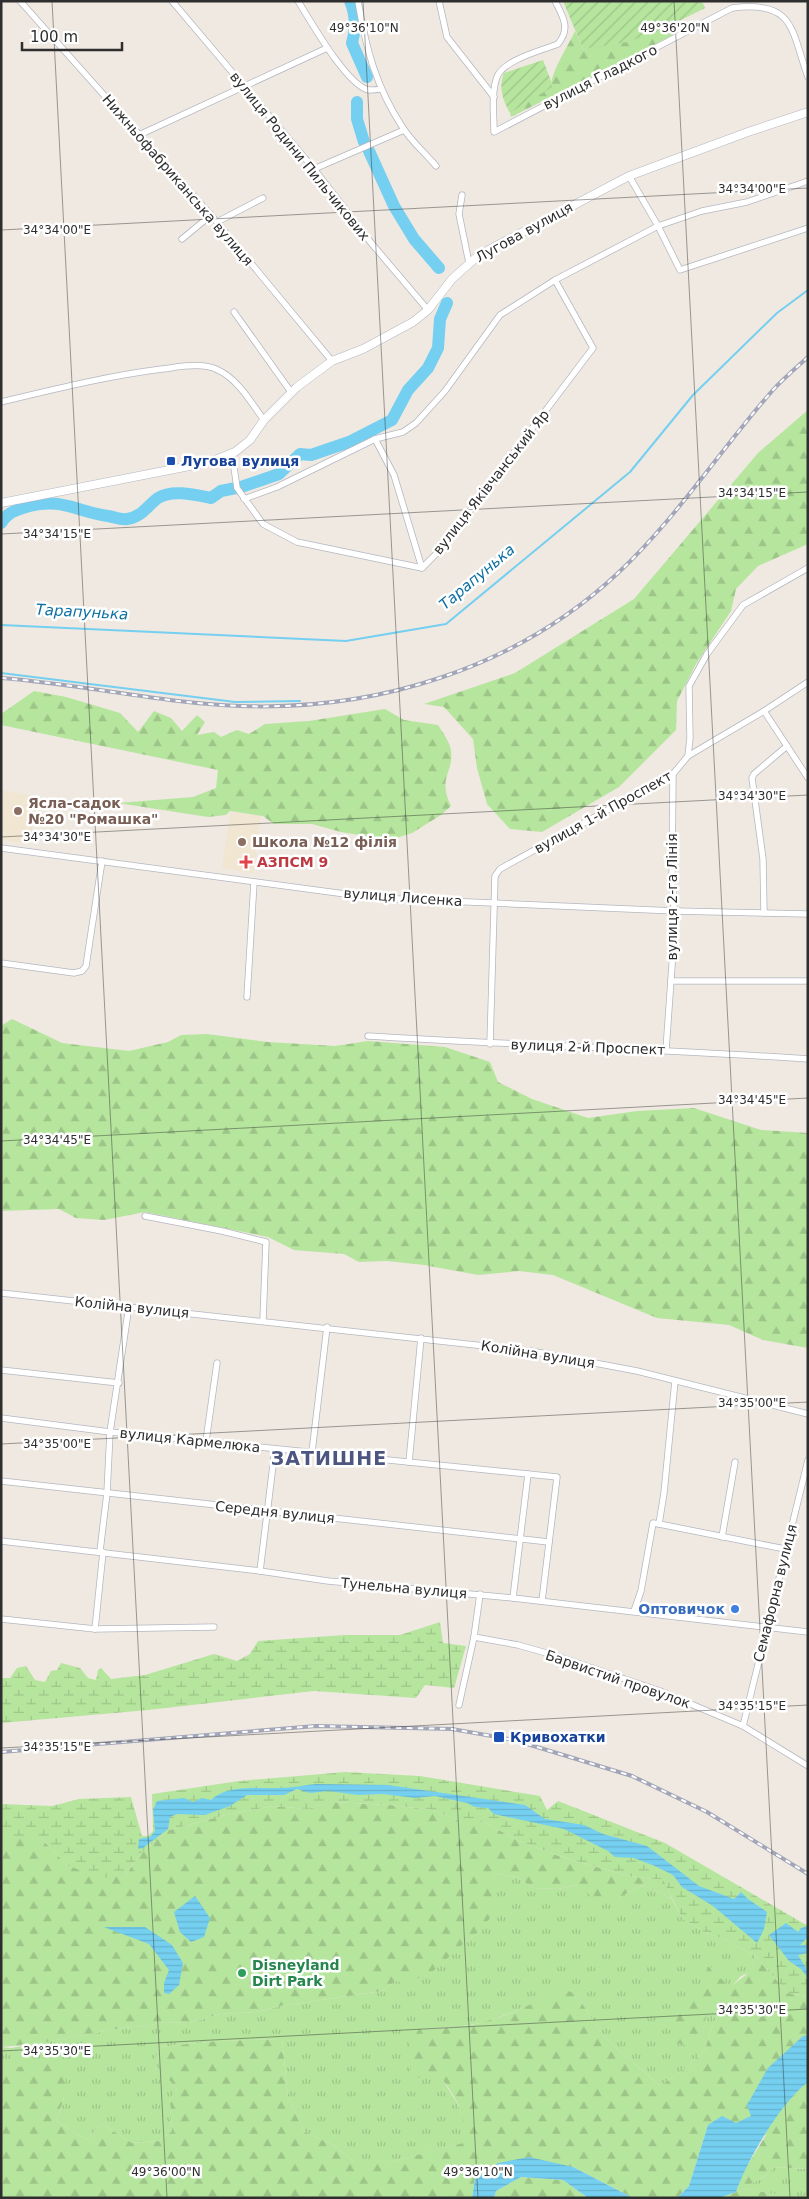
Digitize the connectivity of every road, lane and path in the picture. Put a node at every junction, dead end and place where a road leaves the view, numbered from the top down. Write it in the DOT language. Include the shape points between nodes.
graph roads {
  1 [pos="20,1"];
  2 [pos="172,1"];
  3 [pos="298,1"];
  4 [pos="358,1"];
  5 [pos="439,1"];
  6 [pos="555,1"];
  7 [pos="327,48"];
  8 [pos="808,77"];
  9 [pos="243,87"];
  10 [pos="380,90"];
  11 [pos="494,97"];
  12 [pos="808,112"];
  13 [pos="404,130"];
  14 [pos="139,135"];
  15 [pos="436,166"];
  16 [pos="314,169"];
  17 [pos="629,176"];
  18 [pos="808,180"];
  19 [pos="462,195"];
  20 [pos="262,198"];
  21 [pos="211,215"];
  22 [pos="217,222"];
  23 [pos="658,226"];
  24 [pos="808,228"];
  25 [pos="182,239"];
  26 [pos="469,263"];
  27 [pos="555,280"];
  28 [pos="428,310"];
  29 [pos="234,312"];
  30 [pos="332,361"];
  31 [pos="291,392"];
  32 [pos="1,402"];
  33 [pos="264,420"];
  34 [pos="375,439"];
  35 [pos="232,452"];
  36 [pos="244,499"];
  37 [pos="1,502"];
  38 [pos="422,568"];
  39 [pos="808,568"];
  40 [pos="808,682"];
  41 [pos="764,711"];
  42 [pos="787,746"];
  43 [pos="688,756"];
  44 [pos="674,774"];
  45 [pos="808,778"];
  46 [pos="1,848"];
  47 [pos="102,861"];
  48 [pos="254,882"];
  49 [pos="495,903"];
  50 [pos="675,911"];
  51 [pos="764,913"];
  52 [pos="808,914"];
  53 [pos="1,963"];
  54 [pos="670,981"];
  55 [pos="808,981"];
  56 [pos="247,997"];
  57 [pos="368,1036"];
  58 [pos="490,1044"];
  59 [pos="666,1050"];
  60 [pos="808,1059"];
  61 [pos="145,1216"];
  62 [pos="1,1294"];
  63 [pos="129,1306"];
  64 [pos="263,1320"];
  65 [pos="327,1327"];
  66 [pos="421,1338"];
  67 [pos="217,1362"];
  68 [pos="1,1370"];
  69 [pos="675,1381"];
  70 [pos="119,1383"];
  71 [pos="808,1414"];
  72 [pos="1,1418"];
  73 [pos="110,1432"];
  74 [pos="206,1441"];
  75 [pos="275,1449"];
  76 [pos="312,1452"];
  77 [pos="808,1460"];
  78 [pos="409,1462"];
  79 [pos="735,1462"];
  80 [pos="528,1474"];
  81 [pos="1,1481"];
  82 [pos="107,1493"];
  83 [pos="268,1511"];
  84 [pos="659,1524"];
  85 [pos="722,1537"];
  86 [pos="520,1538"];
  87 [pos="1,1541"];
  88 [pos="549,1542"];
  89 [pos="785,1549"];
  90 [pos="101,1552"];
  91 [pos="260,1571"];
  92 [pos="480,1594"];
  93 [pos="513,1598"];
  94 [pos="542,1601"];
  95 [pos="634,1611"];
  96 [pos="1,1619"];
  97 [pos="766,1626"];
  98 [pos="214,1627"];
  99 [pos="95,1629"];
  100 [pos="808,1632"];
  101 [pos="474,1637"];
  102 [pos="459,1705"];
  103 [pos="743,1726"];
  104 [pos="808,1766"];
  1 -- 14 [label="street, Нижньофабриканська вулиця"];
  2 -- 9 [label="street, вулиця Родини Пильчикових"];
  3 -- 7 [label="street"];
  4 -- 10 [label="street" via="364,36"];
  5 -- 11 [label="street" via="447,37"];
  6 -- 11 [label="street" via="565,22 563,38 558,44 511,62 502,69 497,76"];
  7 -- 9 [label="street"];
  7 -- 10 [label="street" via="357,83 368,90"];
  8 -- 11 [label="street, вулиця Гладкого" via="785,17 767,8 732,8 494,132"];
  9 -- 14 [label="street"];
  9 -- 16 [label="street, вулиця Родини Пильчикових"];
  10 -- 13 [label="street"];
  12 -- 17 [label="street, Лугова вулиця"];
  13 -- 15 [label="street"];
  13 -- 16 [label="street"];
  14 -- 21 [label="street, Нижньофабриканська вулиця"];
  16 -- 28 [label="street, вулиця Родини Пильчикових"];
  17 -- 23 [label="street"];
  17 -- 26 [label="street, Лугова вулиця" via="534,224"];
  18 -- 23 [label="street" via="747,202 702,211"];
  19 -- 26 [label="street" via="459,214"];
  20 -- 22 [label="street"];
  21 -- 22 [label="street, Нижньофабриканська вулиця"];
  21 -- 25 [label="street"];
  22 -- 30 [label="street, Нижньофабриканська вулиця"];
  23 -- 24 [label="street" via="680,270"];
  23 -- 27 [label="street"];
  26 -- 28 [label="street, Лугова вулиця"];
  27 -- 34 [label="street" via="500,315 445,391 416,423 403,432"];
  27 -- 38 [label="street, вулиця Яківчанський Яр" via="594,348"];
  28 -- 30 [label="street, Лугова вулиця" via="401,330"];
  29 -- 31 [label="street"];
  30 -- 31 [label="street, Лугова вулиця"];
  31 -- 33 [label="street, Лугова вулиця"];
  32 -- 33 [label="street" via="121,374 188,366 212,367 236,384"];
  33 -- 35 [label="street, Лугова вулиця" via="250,440"];
  34 -- 36 [label="street" via="278,487"];
  34 -- 38 [label="street" via="394,476"];
  35 -- 36 [label="street, вулиця Яківчанський Яр" via="236,488"];
  35 -- 37 [label="street, Лугова вулиця" via="210,462"];
  36 -- 38 [label="street, вулиця Яківчанський Яр" via="263,524 297,542"];
  39 -- 43 [label="street" via="743,606 707,654 689,686"];
  40 -- 41 [label="street, вулиця 1-й Проспект"];
  41 -- 42 [label="street"];
  41 -- 43 [label="street, вулиця 1-й Проспект"];
  42 -- 45 [label="street"];
  42 -- 51 [label="street" via="752,778 763,859"];
  43 -- 44 [label="street, вулиця 1-й Проспект"];
  44 -- 49 [label="street, вулиця 1-й Проспект" via="500,869 495,876"];
  44 -- 50 [label="street, вулиця 2-га Лінія" via="672,876"];
  46 -- 47 [label="street, вулиця Лисенка"];
  47 -- 48 [label="street, вулиця Лисенка"];
  47 -- 53 [label="street" via="86,966 82,971 74,973"];
  48 -- 49 [label="street, вулиця Лисенка" via="375,898"];
  48 -- 56 [label="street"];
  49 -- 50 [label="street, вулиця Лисенка"];
  49 -- 58 [label="street, вулиця 1-й Проспект"];
  50 -- 51 [label="street, вулиця Лисенка"];
  50 -- 54 [label="street, вулиця 2-га Лінія"];
  51 -- 52 [label="street, вулиця Лисенка"];
  54 -- 55 [label="street"];
  54 -- 59 [label="street, вулиця 2-га Лінія"];
  57 -- 58 [label="street, вулиця 2-й Проспект"];
  58 -- 59 [label="street, вулиця 2-й Проспект"];
  59 -- 60 [label="street, вулиця 2-й Проспект"];
  61 -- 64 [label="street" via="266,1242"];
  62 -- 63 [label="street, Колійна вулиця"];
  63 -- 64 [label="street, Колійна вулиця"];
  63 -- 70 [label="street"];
  64 -- 65 [label="street, Колійна вулиця"];
  65 -- 66 [label="street, Колійна вулиця"];
  65 -- 76 [label="street"];
  66 -- 69 [label="street, Колійна вулиця" via="531,1350"];
  66 -- 78 [label="street"];
  67 -- 74 [label="street"];
  68 -- 70 [label="street"];
  69 -- 71 [label="street, Колійна вулиця"];
  69 -- 84 [label="street"];
  70 -- 73 [label="street"];
  72 -- 73 [label="street, вулиця Кармелюка"];
  73 -- 74 [label="street, вулиця Кармелюка"];
  73 -- 82 [label="street"];
  74 -- 75 [label="street, вулиця Кармелюка"];
  75 -- 76 [label="street, вулиця Кармелюка"];
  75 -- 83 [label="street"];
  76 -- 78 [label="street, вулиця Кармелюка"];
  77 -- 89 [label="street, Семафорна вулиця"];
  78 -- 80 [label="street, вулиця Кармелюка"];
  79 -- 85 [label="street"];
  80 -- 86 [label="street"];
  80 -- 88 [label="street, вулиця Кармелюка" via="557,1477"];
  81 -- 82 [label="street, Середня вулиця"];
  82 -- 83 [label="street, Середня вулиця"];
  82 -- 90 [label="street"];
  83 -- 86 [label="street, Середня вулиця"];
  83 -- 91 [label="street"];
  84 -- 85 [label="street"];
  84 -- 95 [label="street" via="653,1523 641,1591"];
  85 -- 89 [label="street"];
  86 -- 88 [label="street, Середня вулиця"];
  86 -- 93 [label="street"];
  87 -- 90 [label="street, Тунельна вулиця"];
  88 -- 94 [label="street"];
  89 -- 97 [label="street, Семафорна вулиця"];
  90 -- 91 [label="street, Тунельна вулиця"];
  90 -- 99 [label="street"];
  91 -- 92 [label="street, Тунельна вулиця" via="328,1581"];
  92 -- 93 [label="street, Тунельна вулиця"];
  92 -- 101 [label="street"];
  93 -- 94 [label="street, Тунельна вулиця"];
  94 -- 95 [label="street, Тунельна вулиця"];
  95 -- 97 [label="street, Тунельна вулиця"];
  96 -- 99 [label="street"];
  97 -- 100 [label="street, Тунельна вулиця"];
  97 -- 103 [label="street, Семафорна вулиця"];
  98 -- 99 [label="street"];
  101 -- 102 [label="street"];
  101 -- 103 [label="street, Барвистий провулок" via="557,1656 660,1691"];
  103 -- 104 [label="street, Барвистий провулок"];
}
